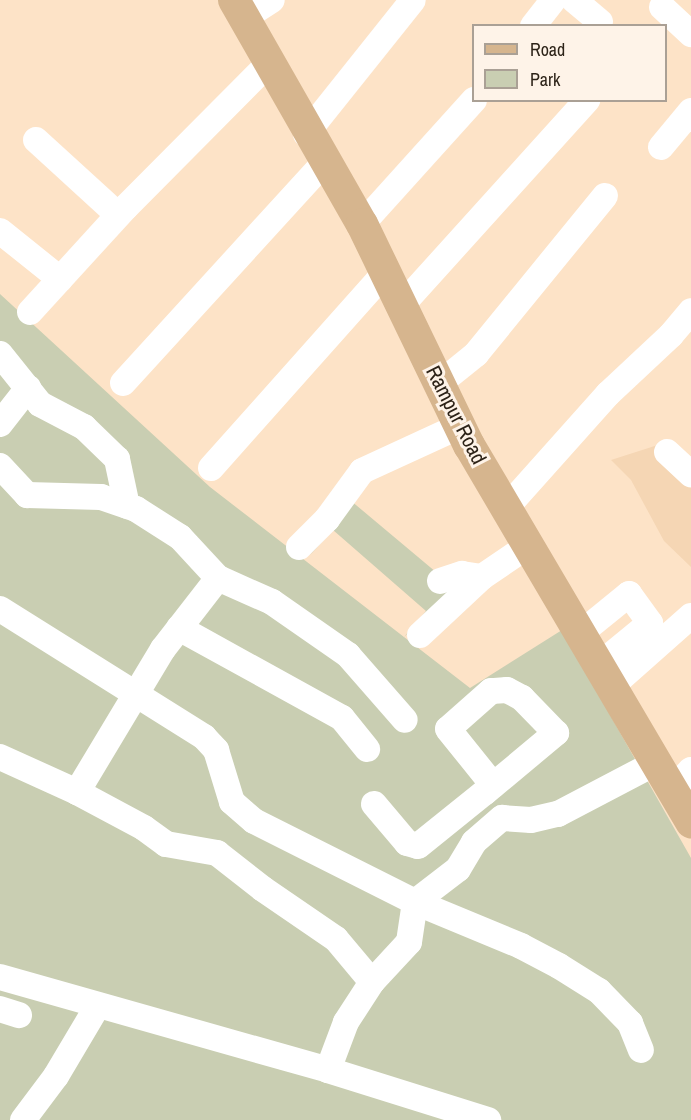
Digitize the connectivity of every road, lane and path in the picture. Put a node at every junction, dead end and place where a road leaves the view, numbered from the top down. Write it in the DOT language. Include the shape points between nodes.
graph roads {
  1 [pos="272,0"];
  2 [pos="413,0"];
  3 [pos="553,0"];
  4 [pos="574,0"];
  5 [pos="239,9"];
  6 [pos="659,11"];
  7 [pos="600,22"];
  8 [pos="535,24"];
  9 [pos="691,34"];
  10 [pos="269,63"];
  11 [pos="472,102"];
  12 [pos="585,102"];
  13 [pos="691,111"];
  14 [pos="306,134"];
  15 [pos="36,140"];
  16 [pos="661,147"];
  17 [pos="325,162"];
  18 [pos="605,196"];
  19 [pos="118,215"];
  20 [pos="362,225"];
  21 [pos="0,231"];
  22 [pos="385,273"];
  23 [pos="60,279"];
  24 [pos="401,306"];
  25 [pos="691,311"];
  26 [pos="30,312"];
  27 [pos="0,354"];
  28 [pos="123,383"];
  29 [pos="439,384"];
  30 [pos="27,388"];
  31 [pos="0,424"];
  32 [pos="460,426"];
  33 [pos="667,452"];
  34 [pos="0,466"];
  35 [pos="211,468"];
  36 [pos="691,474"];
  37 [pos="127,506"];
  38 [pos="507,507"];
  39 [pos="529,545"];
  40 [pos="299,547"];
  41 [pos="482,577"];
  42 [pos="218,578"];
  43 [pos="440,581"];
  44 [pos="0,609"];
  45 [pos="691,616"];
  46 [pos="179,628"];
  47 [pos="581,633"];
  48 [pos="420,635"];
  49 [pos="607,675"];
  50 [pos="136,694"];
  51 [pos="405,720"];
  52 [pos="367,749"];
  53 [pos="0,757"];
  54 [pos="657,762"];
  55 [pos="682,779"];
  56 [pos="76,792"];
  57 [pos="374,804"];
  58 [pos="502,818"];
  59 [pos="691,822"];
  60 [pos="415,902"];
  61 [pos="0,977"];
  62 [pos="372,982"];
  63 [pos="97,1007"];
  64 [pos="641,1050"];
  65 [pos="328,1070"];
  66 [pos="23,1120"];
  67 [pos="488,1120"];
  1 -- 5 [label="street"];
  2 -- 14 [label="street"];
  3 -- 8 [label="street"];
  4 -- 7 [label="street"];
  5 -- 10 [label="main road, Rampur Road"];
  6 -- 9 [label="street"];
  10 -- 14 [label="main road, Rampur Road"];
  10 -- 19 [label="street"];
  11 -- 20 [label="street"];
  12 -- 24 [label="street"];
  13 -- 16 [label="street"];
  14 -- 17 [label="main road, Rampur Road"];
  15 -- 19 [label="street"];
  17 -- 20 [label="main road, Rampur Road"];
  17 -- 28 [label="street"];
  18 -- 29 [label="street" via="476,354"];
  19 -- 23 [label="street"];
  20 -- 22 [label="main road, Rampur Road"];
  21 -- 23 [label="street"];
  22 -- 24 [label="main road, Rampur Road"];
  22 -- 35 [label="street"];
  23 -- 26 [label="street"];
  24 -- 29 [label="main road, Rampur Road"];
  25 -- 38 [label="street" via="620,382"];
  27 -- 30 [label="street"];
  29 -- 32 [label="main road, Rampur Road"];
  30 -- 31 [label="street"];
  30 -- 37 [label="street" via="40,404 84,427 117,459"];
  32 -- 38 [label="main road, Rampur Road"];
  32 -- 40 [label="street" via="363,471 327,519"];
  33 -- 36 [label="street"];
  34 -- 37 [label="street" via="27,495 101,497"];
  37 -- 42 [label="street" via="180,537"];
  38 -- 39 [label="main road, Rampur Road"];
  39 -- 41 [label="street"];
  39 -- 47 [label="main road, Rampur Road"];
  41 -- 43 [label="street" via="462,574"];
  41 -- 48 [label="street"];
  42 -- 46 [label="street"];
  42 -- 51 [label="street" via="272,602 348,655"];
  44 -- 50 [label="street"];
  45 -- 49 [label="street"];
  46 -- 50 [label="street"];
  46 -- 52 [label="street" via="342,718"];
  47 -- 49 [label="main road, Rampur Road"];
  47 -- 49 [label="street" via="628,594 650,622"];
  49 -- 54 [label="main road, Rampur Road"];
  50 -- 56 [label="street"];
  50 -- 60 [label="street" via="204,737 216,750 232,802 254,821"];
  53 -- 56 [label="street"];
  54 -- 55 [label="main road, Rampur Road"];
  54 -- 58 [label="street" via="558,814 522,821"];
  55 -- 59 [label="main road, Rampur Road"];
  56 -- 62 [label="street" via="166,844 217,853 263,890 336,939"];
  57 -- 58 [label="street" via="407,843 418,846 489,789"];
  58 -- 60 [label="street" via="474,842 458,869"];
  60 -- 62 [label="street" via="409,942"];
  60 -- 64 [label="street" via="521,946 598,991 630,1023"];
  61 -- 63 [label="street"];
  62 -- 65 [label="street" via="346,1022"];
  63 -- 65 [label="street" via="135,1014"];
  63 -- 66 [label="street" via="56,1076"];
  65 -- 67 [label="street"];
}
